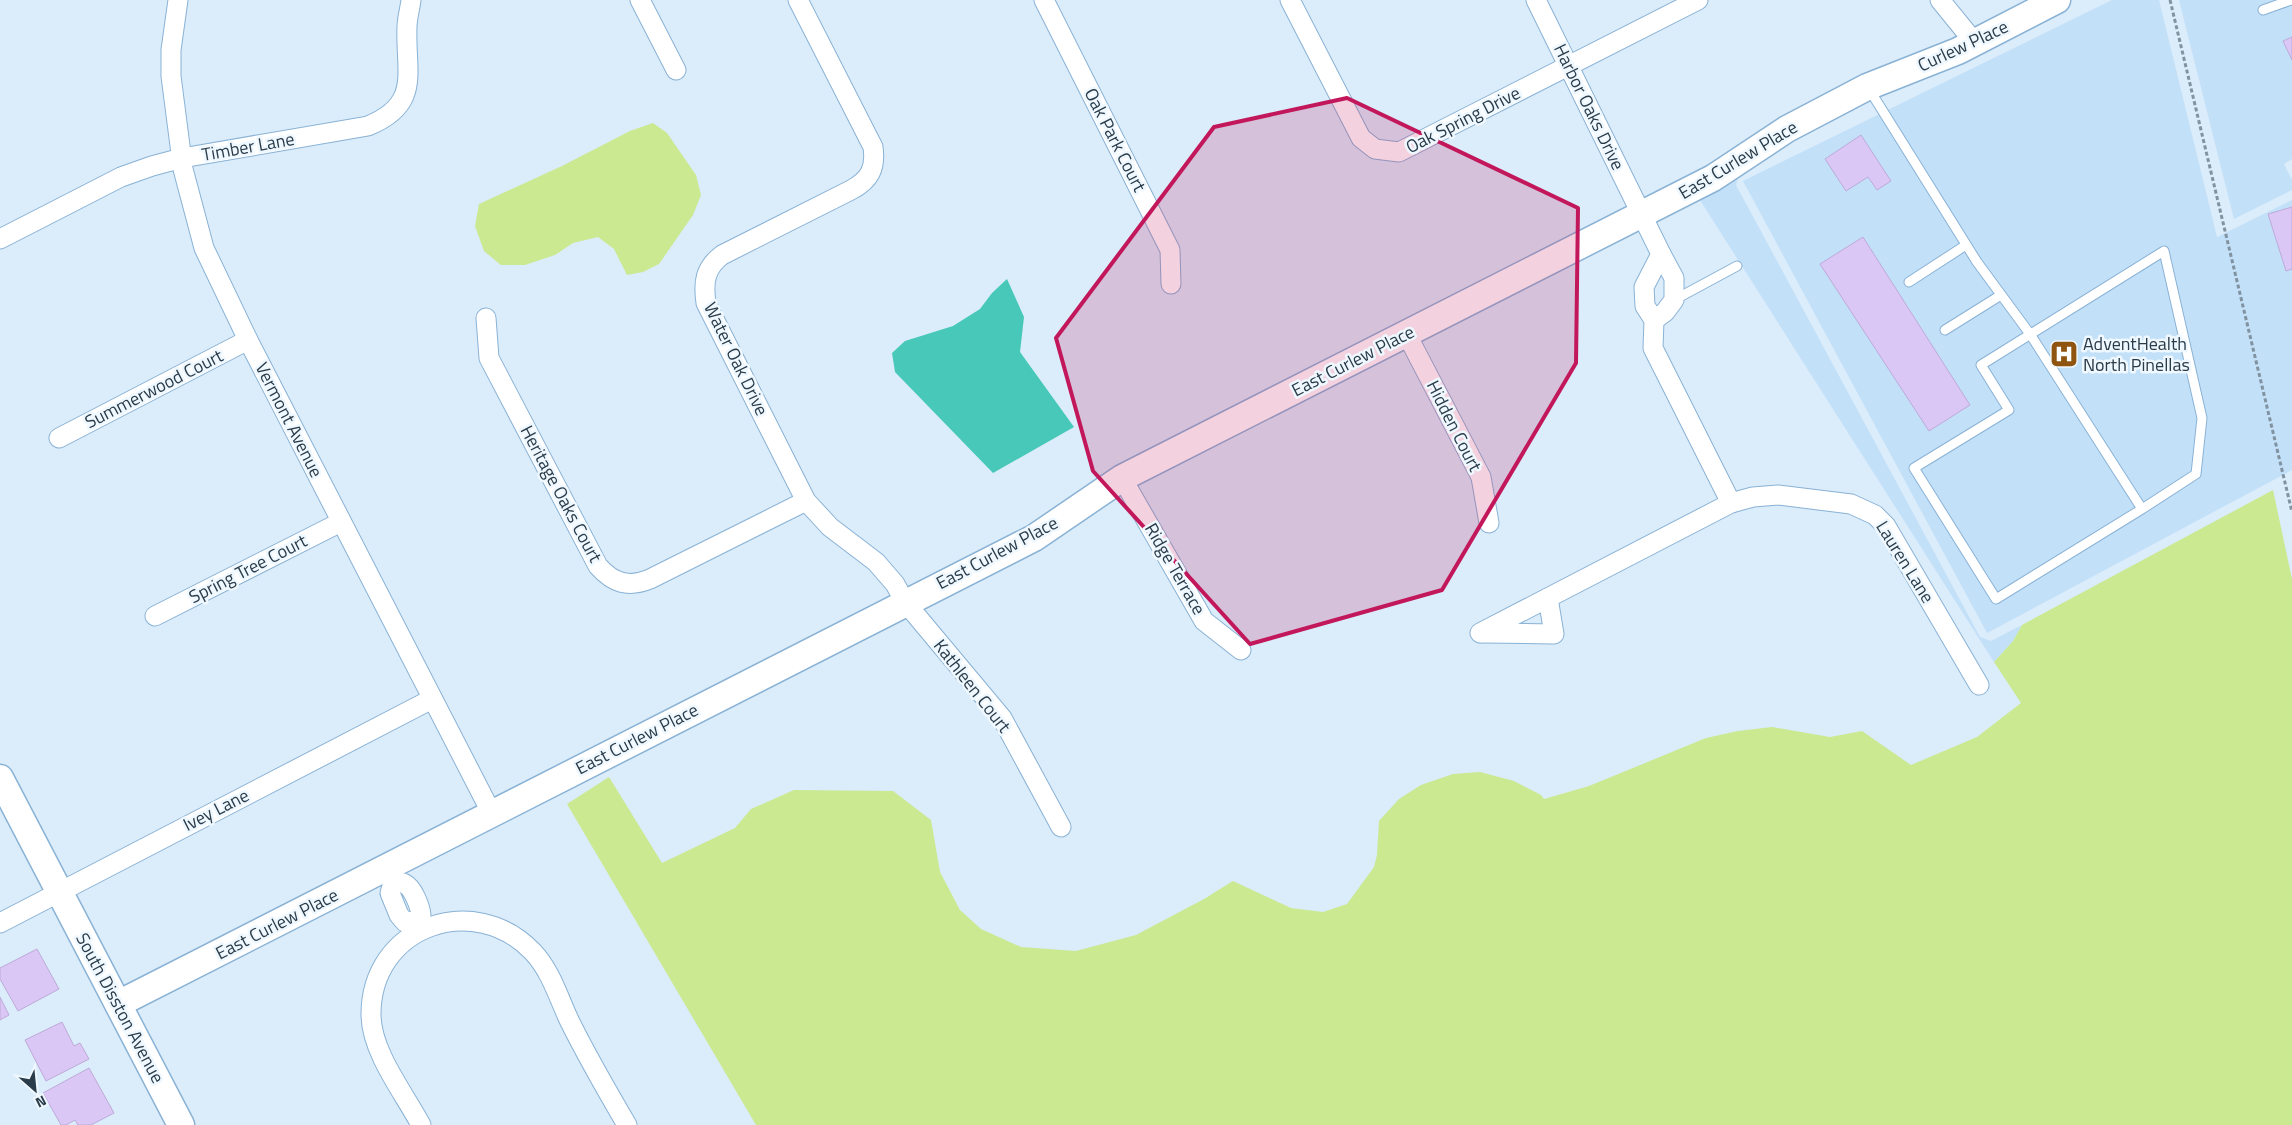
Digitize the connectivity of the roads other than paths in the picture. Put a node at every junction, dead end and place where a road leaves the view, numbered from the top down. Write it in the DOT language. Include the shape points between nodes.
graph roads {
  1 [pos="178,0"];
  2 [pos="411,0"];
  3 [pos="640,0"];
  4 [pos="798,0"];
  5 [pos="1044,0"];
  6 [pos="1290,0"];
  7 [pos="1536,0"];
  8 [pos="1698,0"];
  9 [pos="1940,0"];
  10 [pos="2057,0"];
  11 [pos="2291,0"];
  12 [pos="2263,10"];
  13 [pos="1975,43"];
  14 [pos="1569,66"];
  15 [pos="676,70"];
  16 [pos="1867,87"];
  17 [pos="182,158"];
  18 [pos="1642,214"];
  19 [pos="0,239"];
  20 [pos="1966,245"];
  21 [pos="1661,254"];
  22 [pos="1737,266"];
  23 [pos="1909,282"];
  24 [pos="1171,284"];
  25 [pos="2001,294"];
  26 [pos="1674,300"];
  27 [pos="486,318"];
  28 [pos="1654,320"];
  29 [pos="1946,330"];
  30 [pos="1406,333"];
  31 [pos="2030,334"];
  32 [pos="248,340"];
  33 [pos="59,438"];
  34 [pos="1122,478"];
  35 [pos="806,501"];
  36 [pos="1731,503"];
  37 [pos="2142,509"];
  38 [pos="341,522"];
  39 [pos="1489,523"];
  40 [pos="1548,598"];
  41 [pos="905,602"];
  42 [pos="154,616"];
  43 [pos="1241,650"];
  44 [pos="1979,685"];
  45 [pos="432,699"];
  46 [pos="0,778"];
  47 [pos="492,814"];
  48 [pos="1061,827"];
  49 [pos="389,876"];
  50 [pos="59,891"];
  51 [pos="0,923"];
  52 [pos="418,925"];
  53 [pos="118,1004"];
  54 [pos="181,1125"];
  55 [pos="421,1125"];
  56 [pos="627,1125"];
  1 -- 17 [label="street, Vermont Avenue" via="171,76"];
  2 -- 17 [label="street, Timber Lane" via="407,28 409,83 399,105 380,121 368,126"];
  3 -- 15 [label="street"];
  4 -- 35 [label="street, Water Oak Drive" via="873,147 875,161 872,172 862,184 722,254 708,269 704,289 706,303"];
  5 -- 24 [label="street, Oak Park Court" via="1170,250"];
  6 -- 14 [label="street, Oak Spring Drive" via="1361,138 1375,149 1399,152"];
  7 -- 14 [label="street, Harbor Oaks Drive"];
  8 -- 14 [label="street, Oak Spring Drive"];
  9 -- 13 [label="street"];
  10 -- 13 [label="street, Curlew Place"];
  11 -- 12 [label="lane"];
  13 -- 16 [label="street, Curlew Place"];
  14 -- 18 [label="street, Harbor Oaks Drive"];
  16 -- 18 [label="street, East Curlew Place" via="1787,129 1723,173"];
  16 -- 20 [label="lane"];
  17 -- 19 [label="street, Timber Lane" via="121,177"];
  17 -- 32 [label="street, Vermont Avenue" via="204,248"];
  18 -- 21 [label="street"];
  18 -- 30 [label="street, East Curlew Place"];
  20 -- 23 [label="lane"];
  20 -- 25 [label="lane"];
  21 -- 26 [label="street" via="1674,278"];
  21 -- 28 [label="street" via="1644,287 1645,306"];
  22 -- 26 [label="lane"];
  25 -- 29 [label="lane"];
  25 -- 31 [label="lane"];
  26 -- 28 [label="street"];
  27 -- 35 [label="street, Heritage Oaks Court" via="489,358 598,566 614,580 631,584 650,580"];
  28 -- 36 [label="street" via="1652,348"];
  30 -- 34 [label="street, East Curlew Place"];
  30 -- 39 [label="street, Hidden Court" via="1481,477"];
  31 -- 37 [label="lane"];
  31 -- 37 [label="lane" via="2164,251 2202,418 2196,474"];
  31 -- 37 [label="lane" via="1981,365 2009,410 1914,468 1996,600"];
  32 -- 33 [label="street, Summerwood Court"];
  32 -- 38 [label="street, Vermont Avenue"];
  34 -- 41 [label="street, East Curlew Place" via="1034,538"];
  34 -- 43 [label="street, Ridge Terrace" via="1204,620"];
  35 -- 41 [label="street, Water Oak Drive" via="830,527 876,562"];
  36 -- 40 [label="street, Lauren Lane"];
  36 -- 44 [label="street, Lauren Lane" via="1753,497 1778,496 1851,504 1875,515 1886,526"];
  38 -- 42 [label="street, Spring Tree Court"];
  38 -- 45 [label="street, Vermont Avenue"];
  41 -- 47 [label="street, East Curlew Place"];
  41 -- 48 [label="street, Kathleen Court" via="1002,718"];
  45 -- 47 [label="street, Vermont Avenue"];
  45 -- 50 [label="street, Ivey Lane"];
  46 -- 50 [label="street, South Disston Avenue"];
  47 -- 49 [label="street, East Curlew Place"];
  49 -- 52 [label="street" via="390,893 399,915 405,922"];
  49 -- 53 [label="street, East Curlew Place"];
  50 -- 51 [label="street, Ivey Lane"];
  50 -- 53 [label="street, South Disston Avenue"];
  52 -- 55 [label="street" via="384,964 374,992 371,1016 378,1049"];
  52 -- 56 [label="street" via="464,921 482,923 506,931 533,952 550,978 598,1078"];
  53 -- 54 [label="street, South Disston Avenue"];
}
